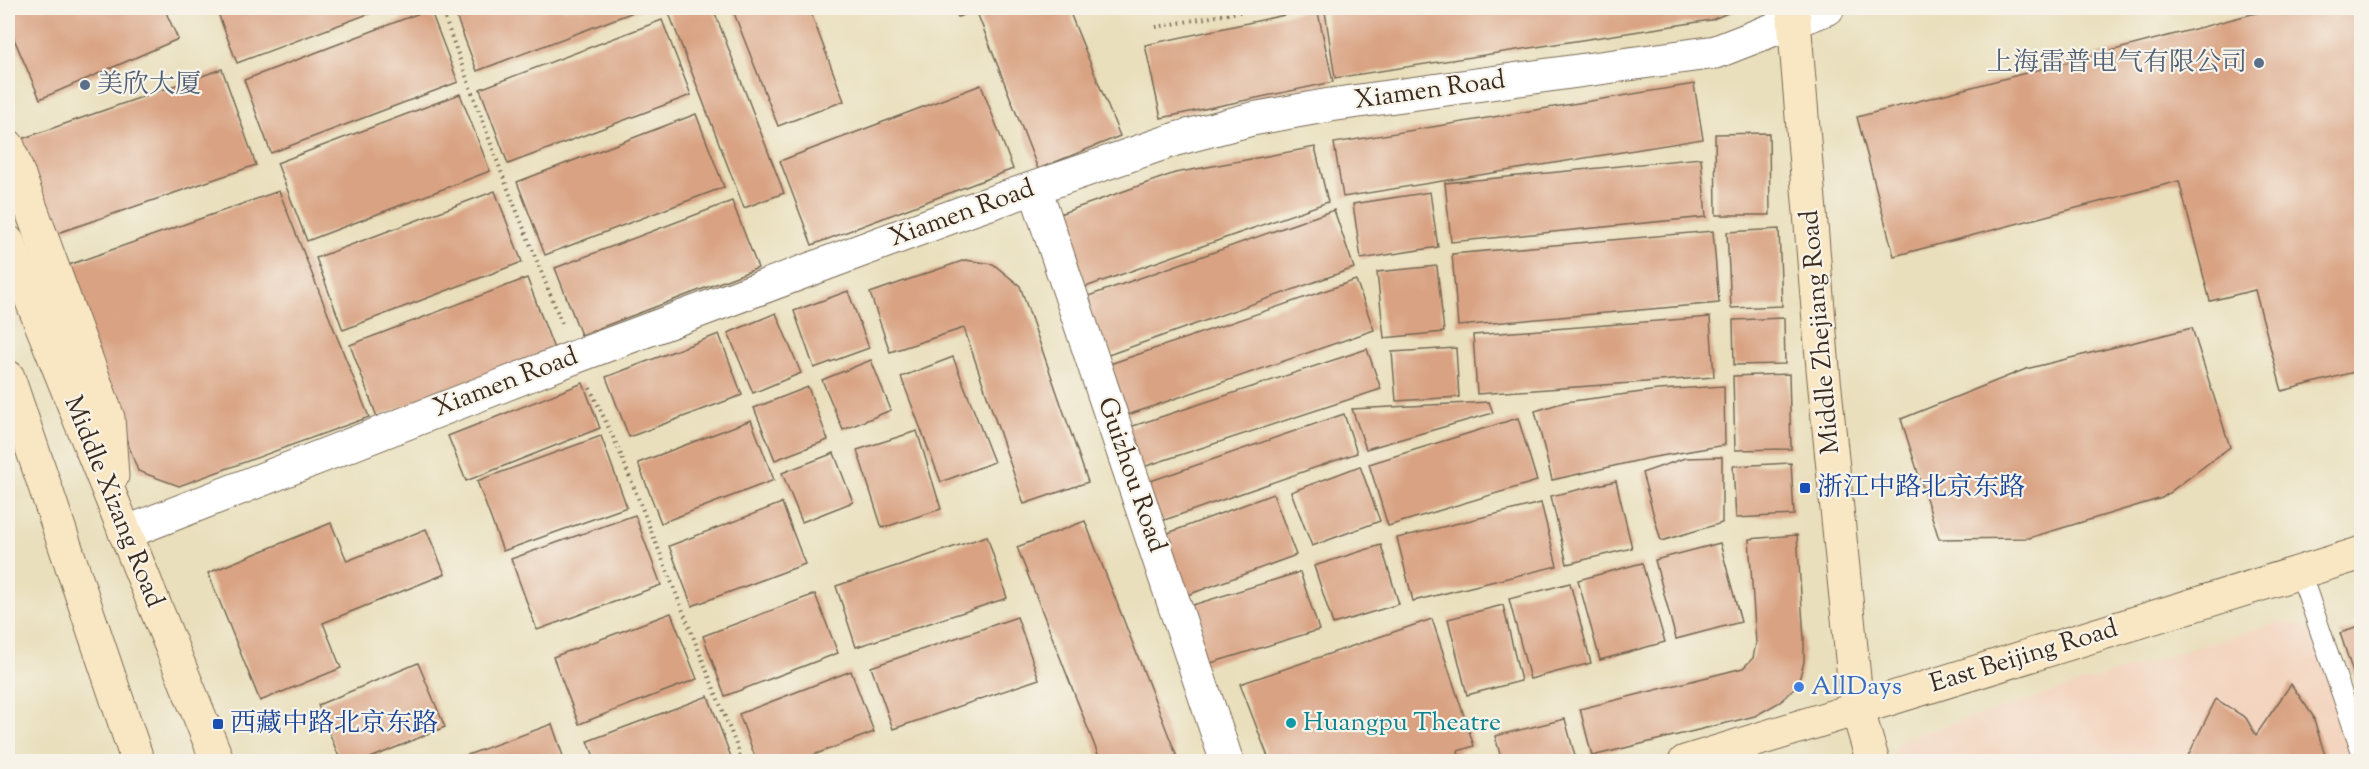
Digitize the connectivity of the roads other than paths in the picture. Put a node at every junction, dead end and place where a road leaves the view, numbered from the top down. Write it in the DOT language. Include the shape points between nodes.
graph roads {
  1 [pos="1828,8"];
  2 [pos="1794,13"];
  3 [pos="8,146"];
  4 [pos="1035,188"];
  5 [pos="8,242"];
  6 [pos="8,377"];
  7 [pos="8,448"];
  8 [pos="120,519"];
  9 [pos="2361,553"];
  10 [pos="2300,572"];
  11 [pos="95,637"];
  12 [pos="1857,708"];
  13 [pos="2361,753"];
  14 [pos="138,762"];
  15 [pos="218,762"];
  16 [pos="1227,762"];
  17 [pos="1686,762"];
  18 [pos="1873,762"];
  1 -- 2 [label="street, Xiamen Road"];
  2 -- 4 [label="street, Xiamen Road" via="1716,52 1252,119 1176,139"];
  2 -- 12 [label="main road, Middle Zhejiang Road" via="1823,369"];
  3 -- 8 [label="main road" via="108,418"];
  4 -- 8 [label="street, Xiamen Road" via="461,400"];
  4 -- 16 [label="street, Guizhou Road"];
  5 -- 8 [label="main road, Middle Xizang Road"];
  6 -- 11 [label="main road, Middle Xizang Road"];
  7 -- 11 [label="main road"];
  8 -- 15 [label="main road, Middle Xizang Road"];
  9 -- 10 [label="main road, East Beijing Road"];
  10 -- 12 [label="main road, East Beijing Road"];
  10 -- 13 [label="lane"];
  11 -- 14 [label="main road, Middle Xizang Road"];
  12 -- 17 [label="main road, East Beijing Road"];
  12 -- 18 [label="main road, Middle Zhejiang Road"];
}
